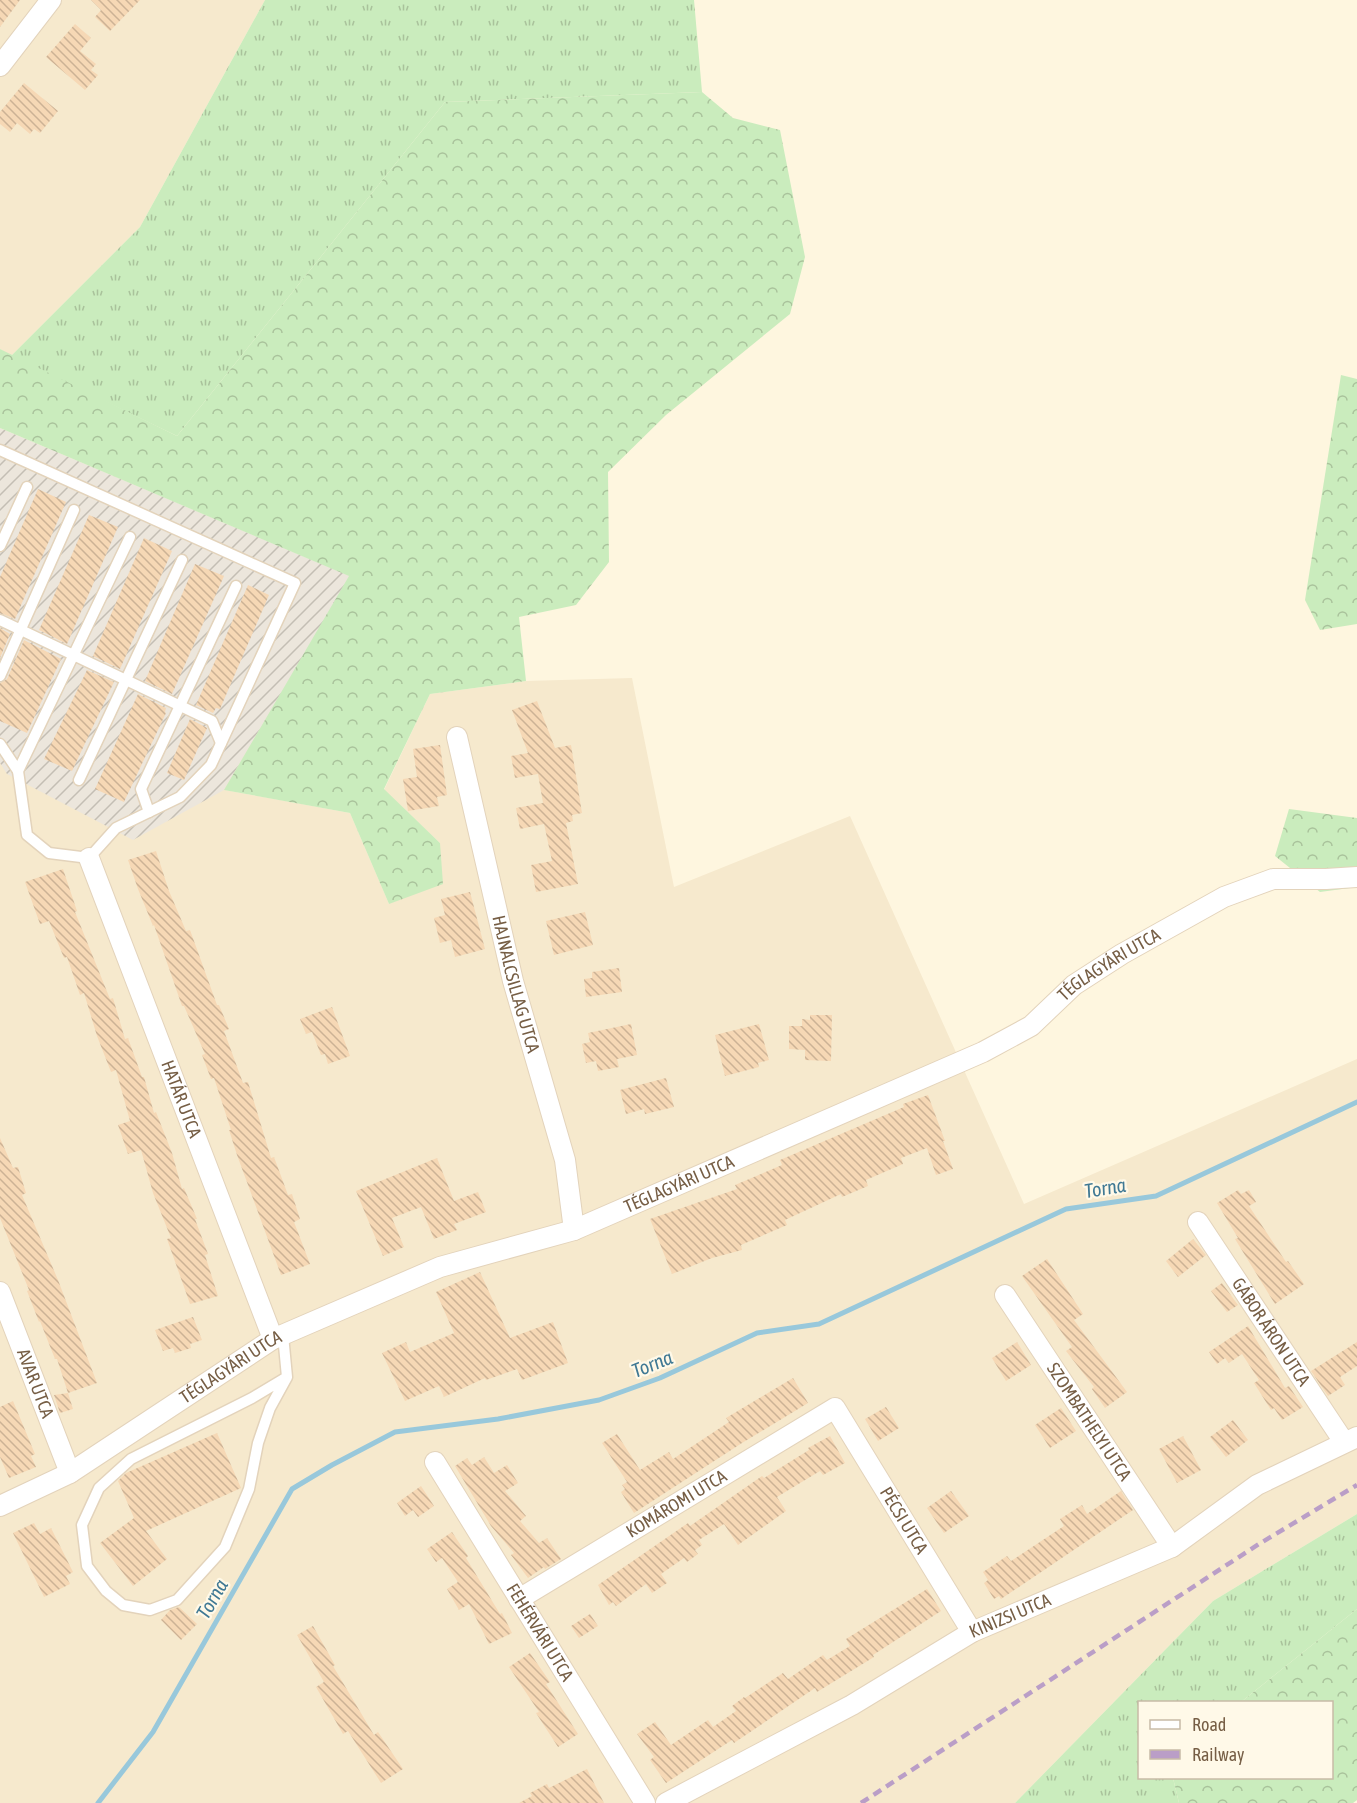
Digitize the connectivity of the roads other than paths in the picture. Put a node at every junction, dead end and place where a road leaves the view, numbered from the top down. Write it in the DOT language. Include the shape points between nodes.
graph roads {
  1 [pos="51,0"];
  2 [pos="0,66"];
  3 [pos="0,450"];
  4 [pos="27,487"];
  5 [pos="74,510"];
  6 [pos="130,537"];
  7 [pos="0,546"];
  8 [pos="182,560"];
  9 [pos="236,586"];
  10 [pos="0,620"];
  11 [pos="21,630"];
  12 [pos="74,655"];
  13 [pos="0,676"];
  14 [pos="126,680"];
  15 [pos="180,706"];
  16 [pos="457,737"];
  17 [pos="222,743"];
  18 [pos="0,744"];
  19 [pos="18,771"];
  20 [pos="79,780"];
  21 [pos="149,812"];
  22 [pos="89,858"];
  23 [pos="1357,877"];
  24 [pos="1198,1222"];
  25 [pos="574,1230"];
  26 [pos="0,1292"];
  27 [pos="1005,1295"];
  28 [pos="278,1337"];
  29 [pos="287,1377"];
  30 [pos="835,1408"];
  31 [pos="1350,1439"];
  32 [pos="435,1462"];
  33 [pos="70,1473"];
  34 [pos="0,1506"];
  35 [pos="1172,1547"];
  36 [pos="519,1599"];
  37 [pos="972,1632"];
  38 [pos="645,1803"];
  39 [pos="666,1803"];
  1 -- 2 [label="street"];
  3 -- 17 [label="lane" via="295,583"];
  4 -- 7 [label="lane"];
  5 -- 11 [label="lane"];
  6 -- 12 [label="lane"];
  8 -- 14 [label="lane"];
  9 -- 15 [label="lane"];
  10 -- 11 [label="lane"];
  11 -- 12 [label="lane"];
  11 -- 13 [label="lane"];
  12 -- 14 [label="lane"];
  12 -- 19 [label="lane"];
  14 -- 15 [label="lane"];
  14 -- 20 [label="lane"];
  15 -- 17 [label="lane" via="212,721"];
  15 -- 21 [label="lane" via="141,789"];
  16 -- 25 [label="street, HAJNALCSILLAG UTCA" via="513,981 565,1160"];
  17 -- 21 [label="lane" via="211,765 180,797"];
  18 -- 19 [label="lane"];
  19 -- 22 [label="lane" via="27,835 49,853"];
  21 -- 22 [label="lane" via="116,828"];
  22 -- 28 [label="street, HATÁR UTCA"];
  23 -- 25 [label="street, TÉGLAGYÁRI UTCA" via="1273,879 1224,897 1122,954 1074,985 1031,1026 983,1052"];
  24 -- 31 [label="street, GÁBOR ÁRON UTCA"];
  25 -- 28 [label="street, TÉGLAGYÁRI UTCA" via="440,1267"];
  26 -- 33 [label="street, AVAR UTCA"];
  27 -- 35 [label="street, SZOMBATHELYI UTCA"];
  28 -- 29 [label="lane"];
  28 -- 33 [label="street, TÉGLAGYÁRI UTCA"];
  29 -- 29 [label="lane" via="270,1408 249,1489 225,1547 177,1600 150,1610 123,1605 87,1566 82,1525 99,1488 131,1459"];
  30 -- 36 [label="street, KOMÁROMI UTCA"];
  30 -- 37 [label="street, PÉCSI UTCA"];
  31 -- 35 [label="street, KINIZSI UTCA" via="1257,1485"];
  32 -- 36 [label="street, FEHÉRVÁRI UTCA"];
  33 -- 34 [label="street, TÉGLAGYÁRI UTCA"];
  35 -- 37 [label="street, KINIZSI UTCA"];
  36 -- 38 [label="street, FEHÉRVÁRI UTCA"];
  37 -- 39 [label="street, KINIZSI UTCA" via="852,1705"];
}
